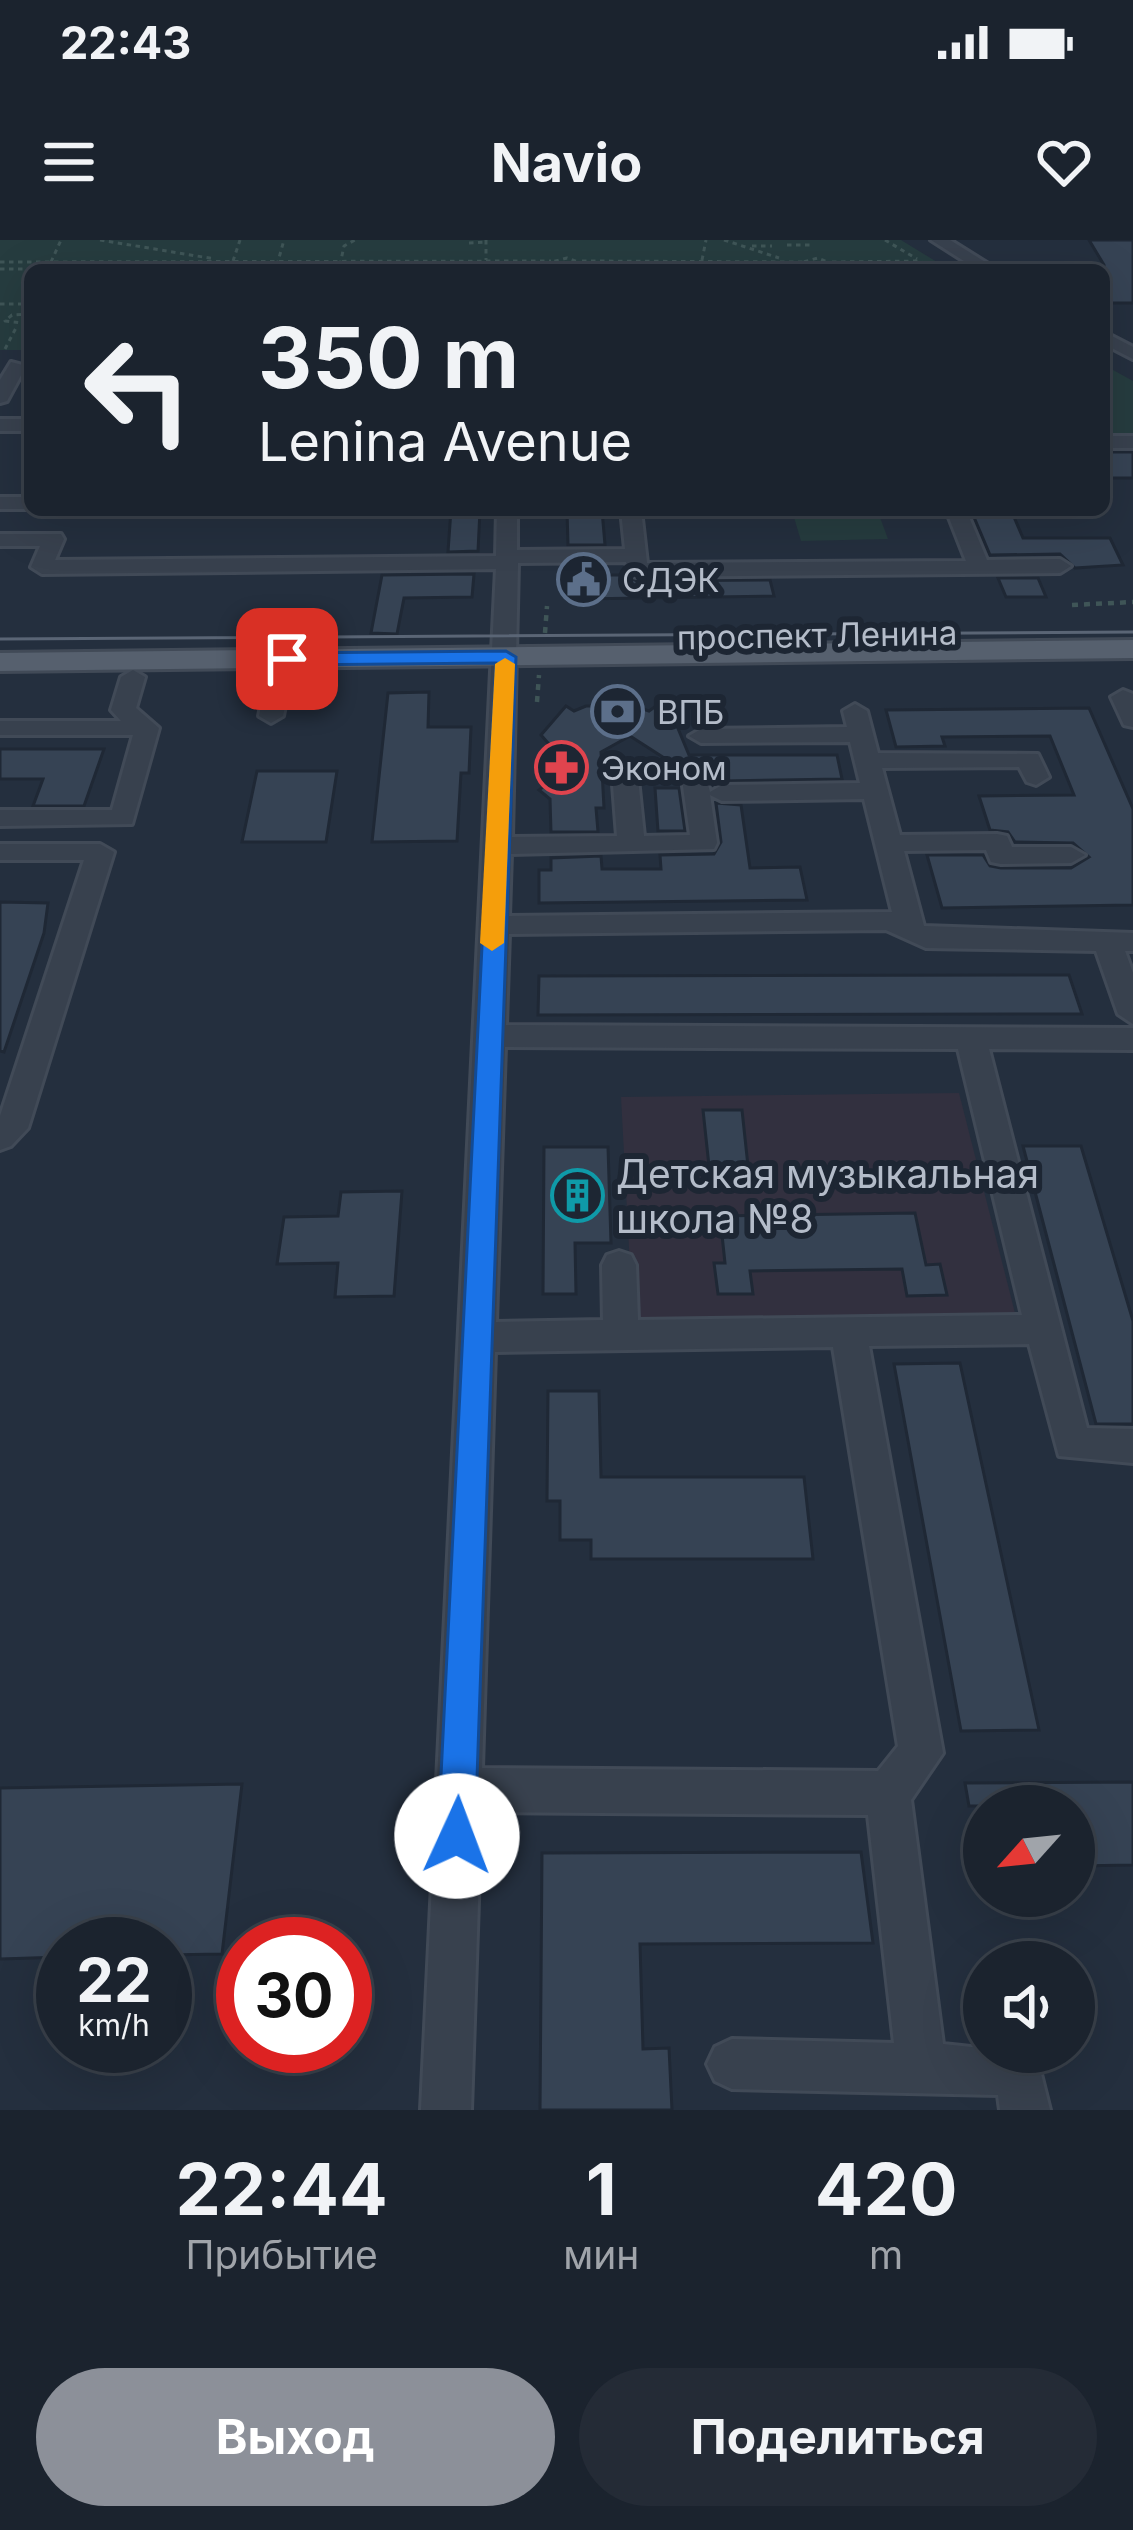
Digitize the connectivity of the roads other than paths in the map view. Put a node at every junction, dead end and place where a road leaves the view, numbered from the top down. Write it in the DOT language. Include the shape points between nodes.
graph roads {
  1 [pos="939,240"];
  2 [pos="971,249"];
  3 [pos="12,364"];
  4 [pos="0,397"];
  5 [pos="506,516"];
  6 [pos="632,516"];
  7 [pos="958,516"];
  8 [pos="0,539"];
  9 [pos="635,555"];
  10 [pos="507,559"];
  11 [pos="1060,566"];
  12 [pos="979,567"];
  13 [pos="1133,649"];
  14 [pos="0,662"];
  15 [pos="505,667"];
  16 [pos="278,676"];
  17 [pos="134,677"];
  18 [pos="0,679"];
  19 [pos="1130,695"];
  20 [pos="271,716"];
  21 [pos="0,728"];
  22 [pos="147,728"];
  23 [pos="861,735"];
  24 [pos="701,736"];
  25 [pos="1036,777"];
  26 [pos="875,791"];
  27 [pos="722,793"];
  28 [pos="0,818"];
  29 [pos="889,843"];
  30 [pos="631,844"];
  31 [pos="496,846"];
  32 [pos="0,852"];
  33 [pos="1071,855"];
  34 [pos="493,925"];
  35 [pos="911,932"];
  36 [pos="1120,942"];
  37 [pos="1133,1014"];
  38 [pos="488,1036"];
  39 [pos="970,1039"];
  40 [pos="1133,1039"];
  41 [pos="15,1072"];
  42 [pos="0,1138"];
  43 [pos="620,1265"];
  44 [pos="1042,1329"];
  45 [pos="849,1332"];
  46 [pos="621,1335"];
  47 [pos="477,1337"];
  48 [pos="1133,1446"];
  49 [pos="458,1790"];
  50 [pos="888,1793"];
  51 [pos="732,2065"];
  52 [pos="922,2069"];
  53 [pos="446,2110"];
  54 [pos="1024,2110"];
  1 -- 2 [label="street"];
  3 -- 4 [label="street"];
  5 -- 10 [label="street"];
  6 -- 9 [label="street"];
  7 -- 12 [label="street"];
  8 -- 10 [label="street" via="53,539 42,567"];
  9 -- 10 [label="street"];
  9 -- 12 [label="street" via="637,570"];
  10 -- 15 [label="street"];
  11 -- 12 [label="street"];
  13 -- 15 [label="main road, проспект Ленина"];
  14 -- 15 [label="main road"];
  15 -- 16 [label="main road"];
  15 -- 19 [label="main road, проспект Ленина"];
  15 -- 31 [label="street"];
  16 -- 17 [label="main road"];
  16 -- 20 [label="street"];
  17 -- 18 [label="main road"];
  17 -- 22 [label="street" via="122,710"];
  21 -- 22 [label="street"];
  22 -- 28 [label="street" via="124,818"];
  23 -- 24 [label="street"];
  23 -- 25 [label="street" via="1030,759"];
  23 -- 26 [label="street"];
  26 -- 27 [label="street"];
  26 -- 29 [label="street"];
  29 -- 33 [label="street" via="997,842 1001,856"];
  29 -- 35 [label="street"];
  30 -- 31 [label="street"];
  31 -- 34 [label="street"];
  32 -- 41 [label="street" via="100,852"];
  34 -- 35 [label="street" via="891,921"];
  34 -- 38 [label="street"];
  35 -- 36 [label="street" via="926,939"];
  36 -- 37 [label="street"];
  38 -- 39 [label="street"];
  38 -- 47 [label="street"];
  39 -- 40 [label="street"];
  39 -- 44 [label="street"];
  41 -- 42 [label="street" via="12,1128"];
  43 -- 46 [label="street"];
  44 -- 45 [label="street"];
  44 -- 48 [label="street" via="1072,1444"];
  45 -- 46 [label="street"];
  45 -- 50 [label="street" via="921,1753"];
  46 -- 47 [label="street"];
  47 -- 49 [label="street"];
  49 -- 50 [label="street"];
  49 -- 53 [label="street"];
  50 -- 52 [label="street"];
  51 -- 52 [label="street"];
  52 -- 54 [label="street" via="1019,2071"];
}
